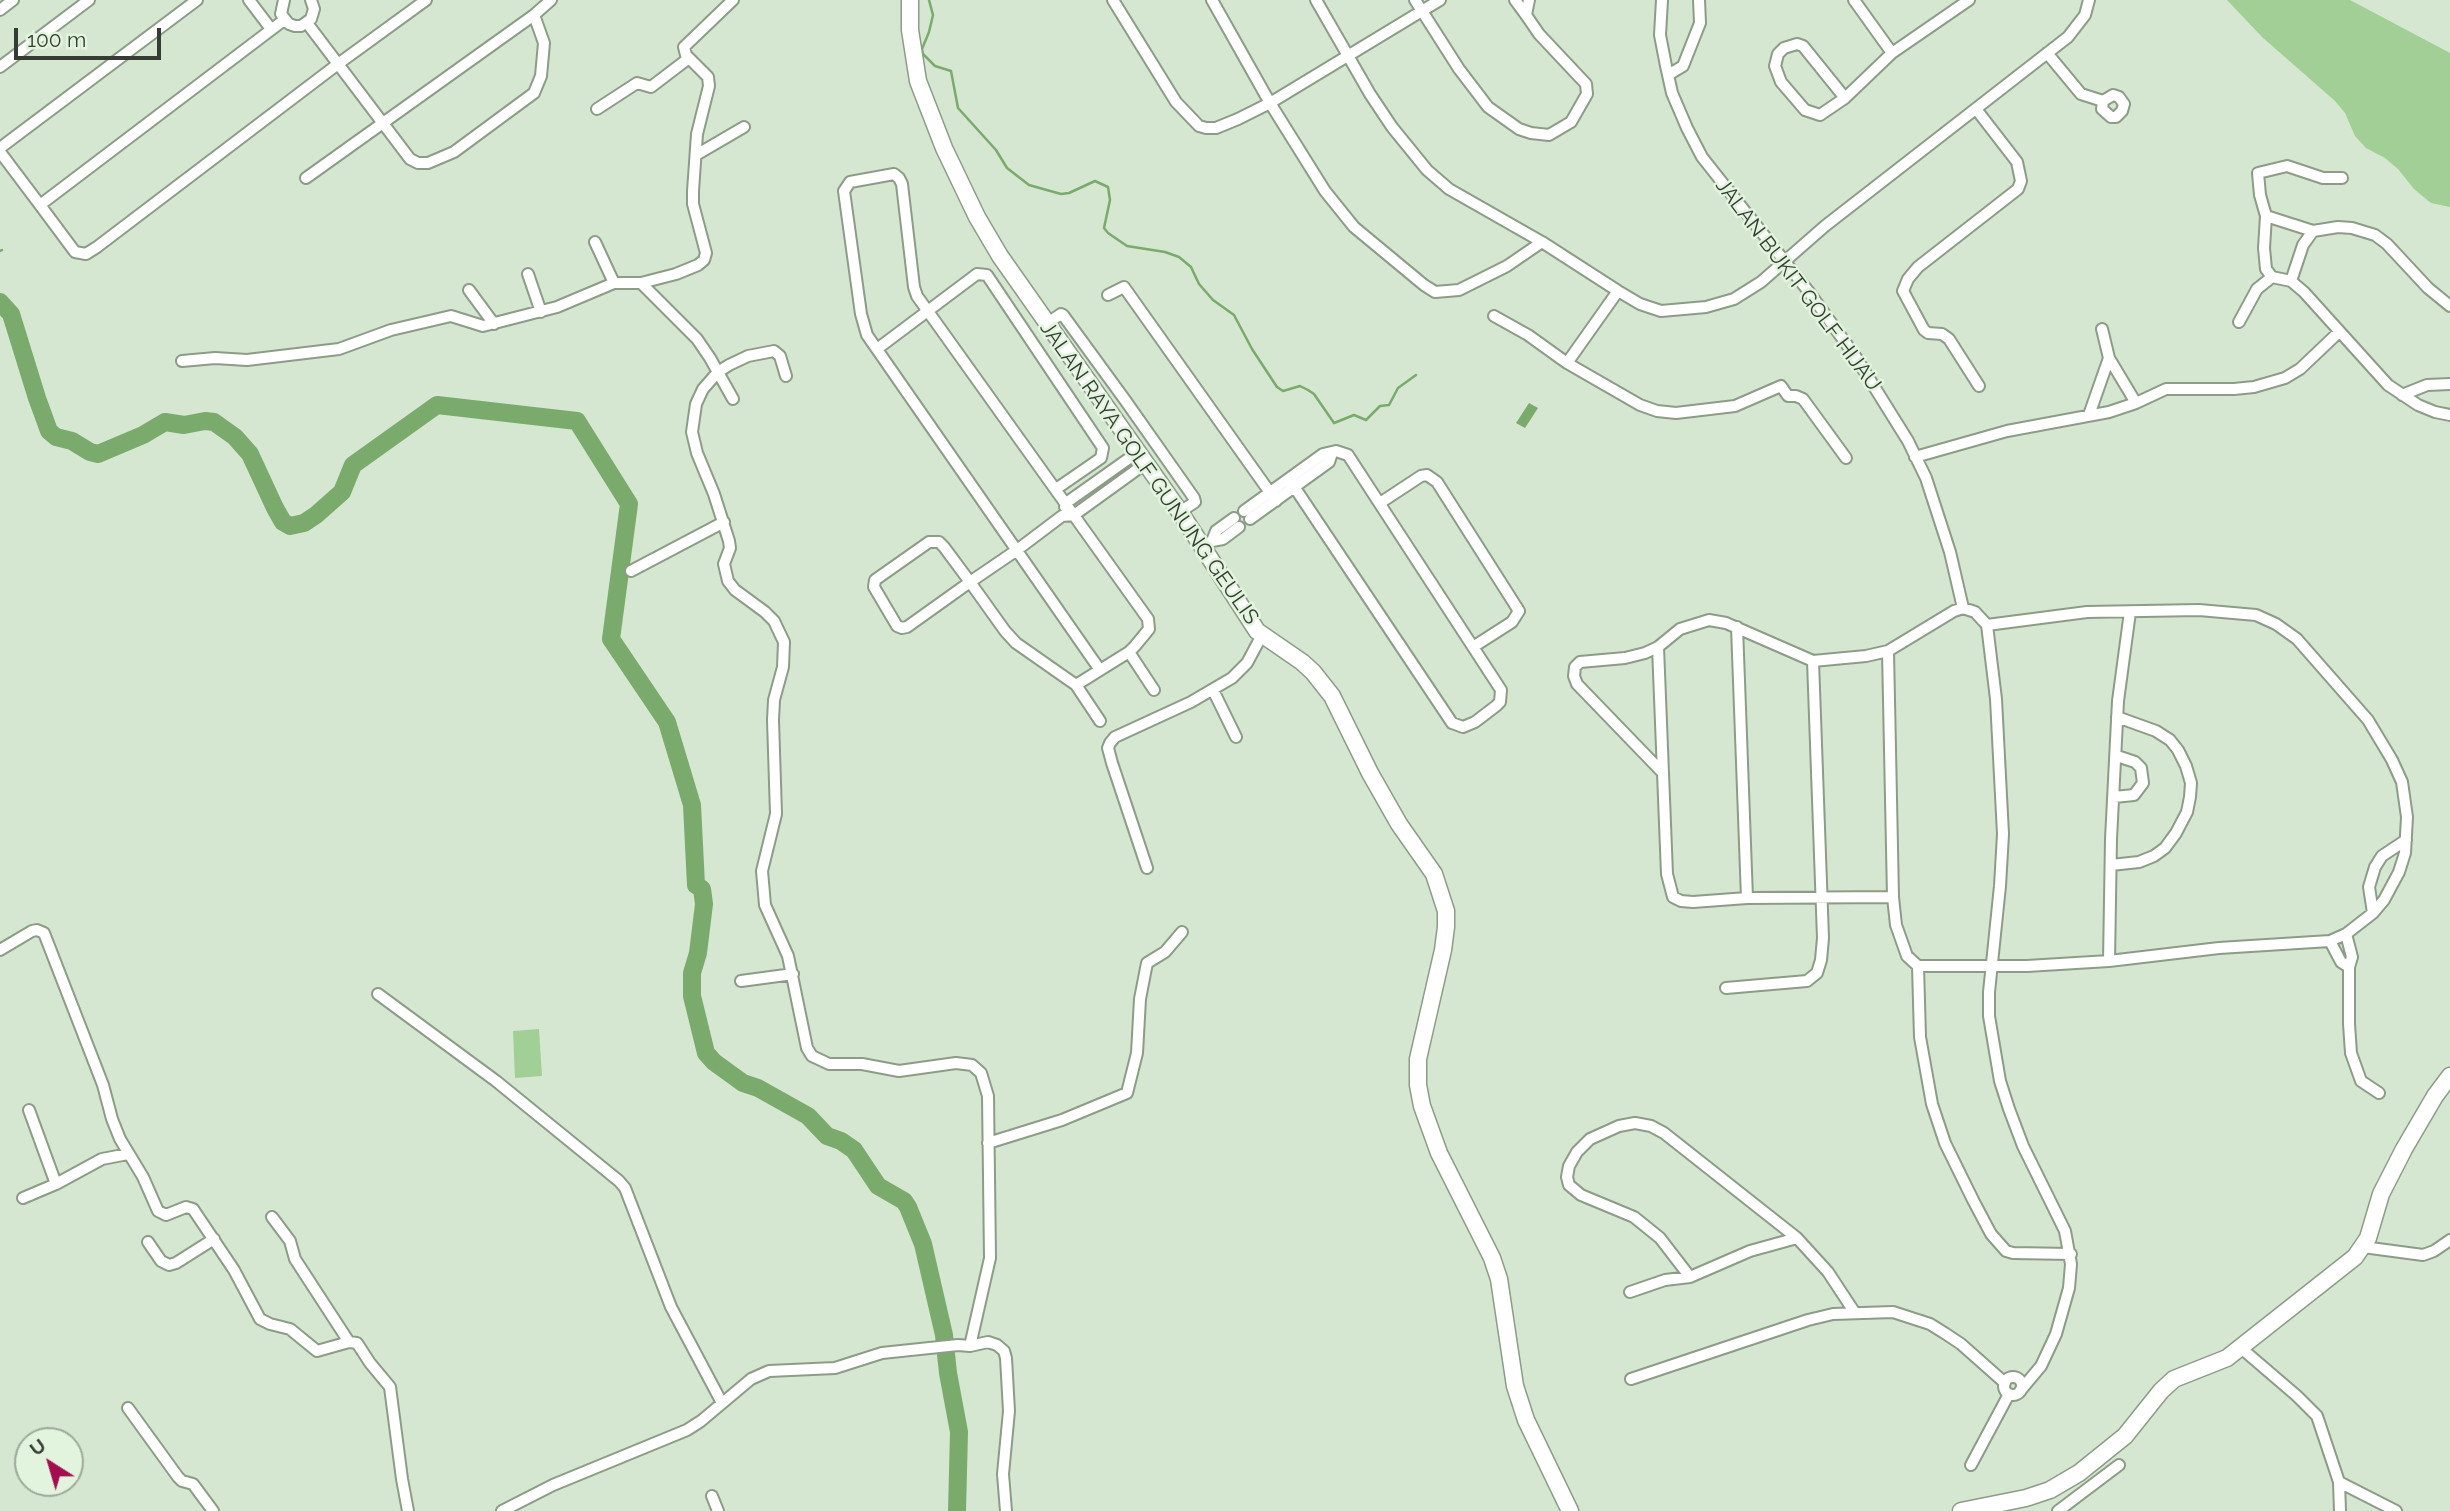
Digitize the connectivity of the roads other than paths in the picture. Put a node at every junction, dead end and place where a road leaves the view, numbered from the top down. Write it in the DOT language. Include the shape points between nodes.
graph roads {
  1 [pos="13,0"];
  2 [pos="89,0"];
  3 [pos="197,0"];
  4 [pos="249,0"];
  5 [pos="284,0"];
  6 [pos="312,0"];
  7 [pos="426,0"];
  8 [pos="551,0"];
  9 [pos="733,0"];
  10 [pos="911,0"];
  11 [pos="1113,0"];
  12 [pos="1212,0"];
  13 [pos="1316,0"];
  14 [pos="1415,0"];
  15 [pos="1440,0"];
  16 [pos="1515,0"];
  17 [pos="1529,0"];
  18 [pos="1662,0"];
  19 [pos="1699,0"];
  20 [pos="1854,0"];
  21 [pos="2089,0"];
  22 [pos="1968,1"];
  23 [pos="0,10"];
  24 [pos="1422,12"];
  25 [pos="534,15"];
  26 [pos="1527,15"];
  27 [pos="284,20"];
  28 [pos="307,23"];
  29 [pos="271,29"];
  30 [pos="1892,53"];
  31 [pos="2047,54"];
  32 [pos="1346,55"];
  33 [pos="689,58"];
  34 [pos="338,64"];
  35 [pos="0,67"];
  36 [pos="1668,75"];
  37 [pos="1845,97"];
  38 [pos="2103,100"];
  39 [pos="1270,103"];
  40 [pos="597,109"];
  41 [pos="1976,109"];
  42 [pos="382,123"];
  43 [pos="744,127"];
  44 [pos="0,150"];
  45 [pos="696,155"];
  46 [pos="306,177"];
  47 [pos="2342,178"];
  48 [pos="40,205"];
  49 [pos="2266,216"];
  50 [pos="2313,231"];
  51 [pos="595,242"];
  52 [pos="1542,242"];
  53 [pos="1784,261"];
  54 [pos="528,274"];
  55 [pos="2272,277"];
  56 [pos="2291,281"];
  57 [pos="614,283"];
  58 [pos="641,283"];
  59 [pos="469,290"];
  60 [pos="1618,291"];
  61 [pos="1108,295"];
  62 [pos="2450,306"];
  63 [pos="928,311"];
  64 [pos="541,312"];
  65 [pos="1494,316"];
  66 [pos="2239,322"];
  67 [pos="494,324"];
  68 [pos="1046,324"];
  69 [pos="2102,329"];
  70 [pos="2339,332"];
  71 [pos="877,349"];
  72 [pos="2109,358"];
  73 [pos="181,361"];
  74 [pos="1567,363"];
  75 [pos="718,372"];
  76 [pos="786,376"];
  77 [pos="2450,384"];
  78 [pos="1979,386"];
  79 [pos="2402,395"];
  80 [pos="733,399"];
  81 [pos="1125,400"];
  82 [pos="2136,403"];
  83 [pos="1134,413"];
  84 [pos="2089,415"];
  85 [pos="2450,415"];
  86 [pos="1114,418"];
  87 [pos="1142,457"];
  88 [pos="1915,457"];
  89 [pos="1846,458"];
  90 [pos="1292,483"];
  91 [pos="1056,489"];
  92 [pos="1272,497"];
  93 [pos="1066,503"];
  94 [pos="1380,503"];
  95 [pos="1180,512"];
  96 [pos="1074,515"];
  97 [pos="1247,515"];
  98 [pos="1062,516"];
  99 [pos="724,522"];
  100 [pos="1236,522"];
  101 [pos="1208,544"];
  102 [pos="1017,550"];
  103 [pos="631,571"];
  104 [pos="970,582"];
  105 [pos="1963,608"];
  106 [pos="2130,612"];
  107 [pos="1987,625"];
  108 [pos="1737,627"];
  109 [pos="1262,635"];
  110 [pos="1473,647"];
  111 [pos="1658,647"];
  112 [pos="1888,651"];
  113 [pos="1129,652"];
  114 [pos="1813,661"];
  115 [pos="1100,670"];
  116 [pos="1076,685"];
  117 [pos="1154,690"];
  118 [pos="1213,690"];
  119 [pos="2118,717"];
  120 [pos="1100,721"];
  121 [pos="1236,737"];
  122 [pos="2117,756"];
  123 [pos="1662,772"];
  124 [pos="2114,797"];
  125 [pos="2406,840"];
  126 [pos="2110,865"];
  127 [pos="1147,868"];
  128 [pos="1893,897"];
  129 [pos="1747,898"];
  130 [pos="1821,898"];
  131 [pos="2373,913"];
  132 [pos="1182,932"];
  133 [pos="2347,934"];
  134 [pos="2330,941"];
  135 [pos="0,950"];
  136 [pos="2109,961"];
  137 [pos="1918,966"];
  138 [pos="2349,967"];
  139 [pos="1992,968"];
  140 [pos="793,974"];
  141 [pos="741,981"];
  142 [pos="1726,988"];
  143 [pos="378,994"];
  144 [pos="2450,1076"];
  145 [pos="2379,1093"];
  146 [pos="29,1110"];
  147 [pos="988,1143"];
  148 [pos="128,1154"];
  149 [pos="56,1184"];
  150 [pos="23,1198"];
  151 [pos="272,1217"];
  152 [pos="1797,1238"];
  153 [pos="214,1239"];
  154 [pos="2450,1240"];
  155 [pos="148,1242"];
  156 [pos="2362,1247"];
  157 [pos="2071,1254"];
  158 [pos="1690,1277"];
  159 [pos="1630,1292"];
  160 [pos="1855,1313"];
  161 [pos="349,1342"];
  162 [pos="970,1346"];
  163 [pos="2241,1348"];
  164 [pos="1631,1379"];
  165 [pos="2011,1389"];
  166 [pos="722,1403"];
  167 [pos="128,1408"];
  168 [pos="1971,1465"];
  169 [pos="2119,1465"];
  170 [pos="2339,1482"];
  171 [pos="712,1496"];
  172 [pos="213,1511"];
  173 [pos="408,1511"];
  174 [pos="502,1511"];
  175 [pos="718,1511"];
  176 [pos="1006,1511"];
  177 [pos="1570,1511"];
  178 [pos="1961,1511"];
  179 [pos="2058,1511"];
  180 [pos="2340,1511"];
  181 [pos="2396,1511"];
  1 -- 23 [label="street"];
  2 -- 35 [label="street"];
  3 -- 44 [label="street"];
  4 -- 29 [label="street"];
  5 -- 27 [label="street"];
  6 -- 28 [label="street" via="314,14"];
  7 -- 34 [label="street"];
  8 -- 25 [label="street"];
  9 -- 33 [label="street" via="687,44 684,51"];
  10 -- 68 [label="main road, JALAN RAYA GOLF GUNUNG GEULIS" via="909,30 918,80 944,148 976,217"];
  11 -- 39 [label="street" via="1176,102 1199,126 1216,128"];
  12 -- 39 [label="street"];
  13 -- 32 [label="street"];
  14 -- 24 [label="street"];
  15 -- 24 [label="street"];
  16 -- 26 [label="street"];
  17 -- 26 [label="street"];
  18 -- 36 [label="street, JALAN BUKIT GOLF HIJAU" via="1660,35"];
  19 -- 36 [label="street" via="1700,23 1683,66"];
  20 -- 30 [label="street"];
  21 -- 31 [label="street" via="2085,15 2068,37"];
  22 -- 30 [label="street"];
  24 -- 26 [label="street" via="1488,107 1519,129 1549,135 1571,122 1582,106 1587,84"];
  24 -- 32 [label="street"];
  25 -- 42 [label="street"];
  25 -- 42 [label="street" via="544,43 541,76 534,93 454,152 418,163"];
  27 -- 28 [label="street" via="295,26"];
  27 -- 29 [label="street"];
  28 -- 34 [label="street"];
  29 -- 48 [label="street"];
  30 -- 37 [label="street"];
  31 -- 38 [label="street" via="2081,94"];
  31 -- 41 [label="street"];
  32 -- 39 [label="street"];
  32 -- 52 [label="street" via="1392,127 1427,170 1449,189"];
  33 -- 40 [label="street" via="651,87 637,83"];
  33 -- 45 [label="street" via="708,77 709,86 698,125"];
  34 -- 42 [label="street"];
  34 -- 48 [label="street" via="91,252 75,252"];
  36 -- 53 [label="street, JALAN BUKIT GOLF HIJAU" via="1702,157"];
  37 -- 37 [label="street" via="1803,46 1784,48 1778,54 1777,74 1805,110 1820,115"];
  39 -- 52 [label="street" via="1347,219 1435,292 1459,290"];
  41 -- 53 [label="street"];
  41 -- 78 [label="street" via="2017,162 2018,189 1918,267 1903,291 1924,330 1949,339"];
  42 -- 46 [label="street"];
  43 -- 45 [label="street"];
  44 -- 48 [label="street"];
  45 -- 58 [label="street" via="693,204 704,260 676,274"];
  47 -- 49 [label="street" via="2323,178 2287,166 2260,171 2256,177"];
  49 -- 50 [label="street"];
  49 -- 55 [label="street" via="2264,260"];
  50 -- 56 [label="street" via="2302,245"];
  50 -- 62 [label="street" via="2338,227 2375,236"];
  51 -- 57 [label="street"];
  52 -- 60 [label="street"];
  53 -- 60 [label="street" via="1734,299 1706,307 1661,311"];
  53 -- 88 [label="street, JALAN BUKIT GOLF HIJAU" via="1855,356"];
  54 -- 64 [label="street"];
  55 -- 56 [label="street"];
  55 -- 66 [label="street" via="2257,289"];
  56 -- 70 [label="street"];
  57 -- 58 [label="street"];
  57 -- 64 [label="street"];
  58 -- 75 [label="street" via="697,340"];
  59 -- 67 [label="street"];
  60 -- 74 [label="street"];
  61 -- 92 [label="street" via="1124,287"];
  63 -- 71 [label="street"];
  63 -- 71 [label="street" via="915,291 901,180 894,174 850,182 844,191 861,314"];
  63 -- 91 [label="street"];
  63 -- 91 [label="street" via="977,274 987,275 1102,448 1101,458"];
  64 -- 67 [label="street"];
  65 -- 74 [label="street"];
  67 -- 73 [label="street" via="476,325 451,316 391,330 339,349 247,360"];
  68 -- 81 [label="street" via="1063,315"];
  68 -- 86 [label="main road, JALAN RAYA GOLF GUNUNG GEULIS"];
  69 -- 72 [label="street"];
  70 -- 79 [label="street"];
  70 -- 82 [label="street" via="2286,378 2234,389 2166,389"];
  71 -- 102 [label="street"];
  72 -- 82 [label="street"];
  72 -- 84 [label="street"];
  74 -- 89 [label="street" via="1640,405 1666,412 1735,406 1781,386 1788,396 1802,399"];
  75 -- 76 [label="street" via="748,356 774,351"];
  75 -- 80 [label="street"];
  75 -- 99 [label="street" via="699,396 692,432"];
  77 -- 79 [label="street" via="2427,385"];
  79 -- 85 [label="street"];
  81 -- 83 [label="street"];
  81 -- 86 [label="street"];
  82 -- 84 [label="street"];
  83 -- 86 [label="street"];
  83 -- 95 [label="street" via="1194,498 1195,502"];
  84 -- 88 [label="street" via="2007,431"];
  86 -- 87 [label="main road, JALAN RAYA GOLF GUNUNG GEULIS"];
  87 -- 93 [label="street"];
  87 -- 95 [label="main road, JALAN RAYA GOLF GUNUNG GEULIS"];
  87 -- 96 [label="street"];
  88 -- 105 [label="street, JALAN BUKIT GOLF HIJAU" via="1946,539"];
  90 -- 92 [label="street"];
  90 -- 94 [label="street" via="1323,454 1336,451 1348,455"];
  90 -- 110 [label="street" via="1458,727 1475,722 1502,696"];
  91 -- 93 [label="street"];
  92 -- 97 [label="street"];
  93 -- 96 [label="street"];
  93 -- 98 [label="street"];
  94 -- 110 [label="street"];
  94 -- 110 [label="street" via="1421,476 1437,482 1519,611 1512,622"];
  95 -- 101 [label="main road, JALAN RAYA GOLF GUNUNG GEULIS"];
  96 -- 98 [label="street"];
  96 -- 113 [label="street" via="1148,619 1145,637"];
  98 -- 102 [label="street"];
  99 -- 103 [label="street"];
  99 -- 140 [label="street" via="730,548 724,564 728,581 774,621 784,642 773,720 776,814 762,872 765,905"];
  100 -- 101 [label="street" via="1216,531"];
  101 -- 109 [label="main road, JALAN RAYA GOLF GUNUNG GEULIS"];
  102 -- 104 [label="street"];
  102 -- 115 [label="street"];
  104 -- 104 [label="street" via="944,547 934,541 875,580 874,587 902,628"];
  104 -- 116 [label="street" via="1016,643"];
  105 -- 107 [label="street" via="1975,612"];
  105 -- 112 [label="street"];
  106 -- 107 [label="street" via="2087,612"];
  106 -- 119 [label="street"];
  106 -- 125 [label="street" via="2199,610 2256,615 2297,639 2368,720 2392,760 2405,796"];
  107 -- 139 [label="street" via="2003,834"];
  108 -- 111 [label="street" via="1709,620 1692,624"];
  108 -- 114 [label="street"];
  108 -- 129 [label="street"];
  109 -- 118 [label="street" via="1247,663"];
  109 -- 177 [label="main road, JALAN RAYA GOLF GUNUNG GEULIS" via="1302,662 1332,696 1370,774 1434,874 1442,895 1446,927 1418,1059 1422,1106 1439,1153 1492,1258 1515,1387"];
  111 -- 123 [label="street"];
  111 -- 123 [label="street" via="1626,658 1580,662 1574,676"];
  112 -- 114 [label="street"];
  112 -- 128 [label="street"];
  113 -- 115 [label="street"];
  113 -- 117 [label="street"];
  114 -- 130 [label="street"];
  115 -- 116 [label="street"];
  116 -- 120 [label="street"];
  118 -- 121 [label="street"];
  118 -- 127 [label="street" via="1115,737 1108,748"];
  119 -- 122 [label="street"];
  119 -- 126 [label="street" via="2169,740 2191,783 2187,812 2165,848 2139,862"];
  122 -- 124 [label="street"];
  122 -- 124 [label="street" via="2141,768 2143,783 2134,795"];
  123 -- 129 [label="street" via="1667,874 1674,897 1693,902"];
  124 -- 126 [label="street"];
  125 -- 131 [label="street" via="2399,872"];
  125 -- 131 [label="street" via="2382,856 2375,867 2369,887"];
  126 -- 136 [label="street"];
  128 -- 130 [label="street"];
  128 -- 137 [label="street" via="1898,934"];
  129 -- 130 [label="street"];
  130 -- 142 [label="street" via="1823,938 1817,973 1807,981"];
  131 -- 133 [label="street"];
  132 -- 147 [label="street" via="1165,953 1147,963 1137,1053 1127,1093"];
  133 -- 134 [label="street"];
  133 -- 138 [label="street" via="2352,949"];
  134 -- 136 [label="street"];
  134 -- 138 [label="street" via="2341,962"];
  135 -- 148 [label="street" via="32,931 44,933"];
  136 -- 139 [label="street"];
  137 -- 139 [label="street"];
  137 -- 157 [label="street" via="1919,1027 1932,1104 1945,1143 1979,1212 2006,1251"];
  138 -- 145 [label="street" via="2351,1053 2361,1081"];
  139 -- 157 [label="street" via="1989,1016 2000,1081"];
  140 -- 141 [label="street"];
  140 -- 147 [label="street" via="812,1056 829,1065 862,1064 899,1071 972,1065 981,1073 988,1096"];
  143 -- 166 [label="street" via="496,1081 625,1188 671,1307"];
  144 -- 156 [label="main road" via="2381,1194"];
  146 -- 149 [label="street"];
  147 -- 162 [label="street" via="990,1258"];
  148 -- 149 [label="street" via="102,1159"];
  148 -- 153 [label="street" via="158,1211 166,1214 190,1207"];
  149 -- 150 [label="street"];
  151 -- 161 [label="street"];
  152 -- 158 [label="street" via="1750,1251"];
  152 -- 158 [label="street" via="1651,1126 1619,1126 1590,1139 1569,1166 1569,1185 1581,1195 1634,1217 1660,1238"];
  152 -- 160 [label="street" via="1828,1272"];
  153 -- 155 [label="street" via="169,1265"];
  153 -- 161 [label="street" via="260,1319 290,1329 317,1351"];
  154 -- 156 [label="street" via="2423,1255"];
  156 -- 163 [label="main road" via="2346,1265"];
  157 -- 165 [label="street" via="2069,1288 2056,1334 2041,1366"];
  158 -- 159 [label="street"];
  160 -- 164 [label="street" via="1808,1320"];
  160 -- 165 [label="street" via="1893,1312 1930,1324 1961,1344"];
  161 -- 173 [label="street" via="360,1345 393,1391"];
  162 -- 166 [label="street" via="882,1353 835,1368 769,1371 751,1379"];
  162 -- 176 [label="street" via="988,1342 1006,1357"];
  163 -- 170 [label="street" via="2318,1416"];
  163 -- 178 [label="main road" via="2210,1367 2174,1380 2106,1453 2050,1490"];
  165 -- 168 [label="street"];
  166 -- 174 [label="street" via="687,1430"];
  167 -- 172 [label="street" via="178,1477 191,1482"];
  169 -- 179 [label="street"];
  170 -- 180 [label="street"];
  170 -- 181 [label="street"];
  171 -- 175 [label="street"];
}
